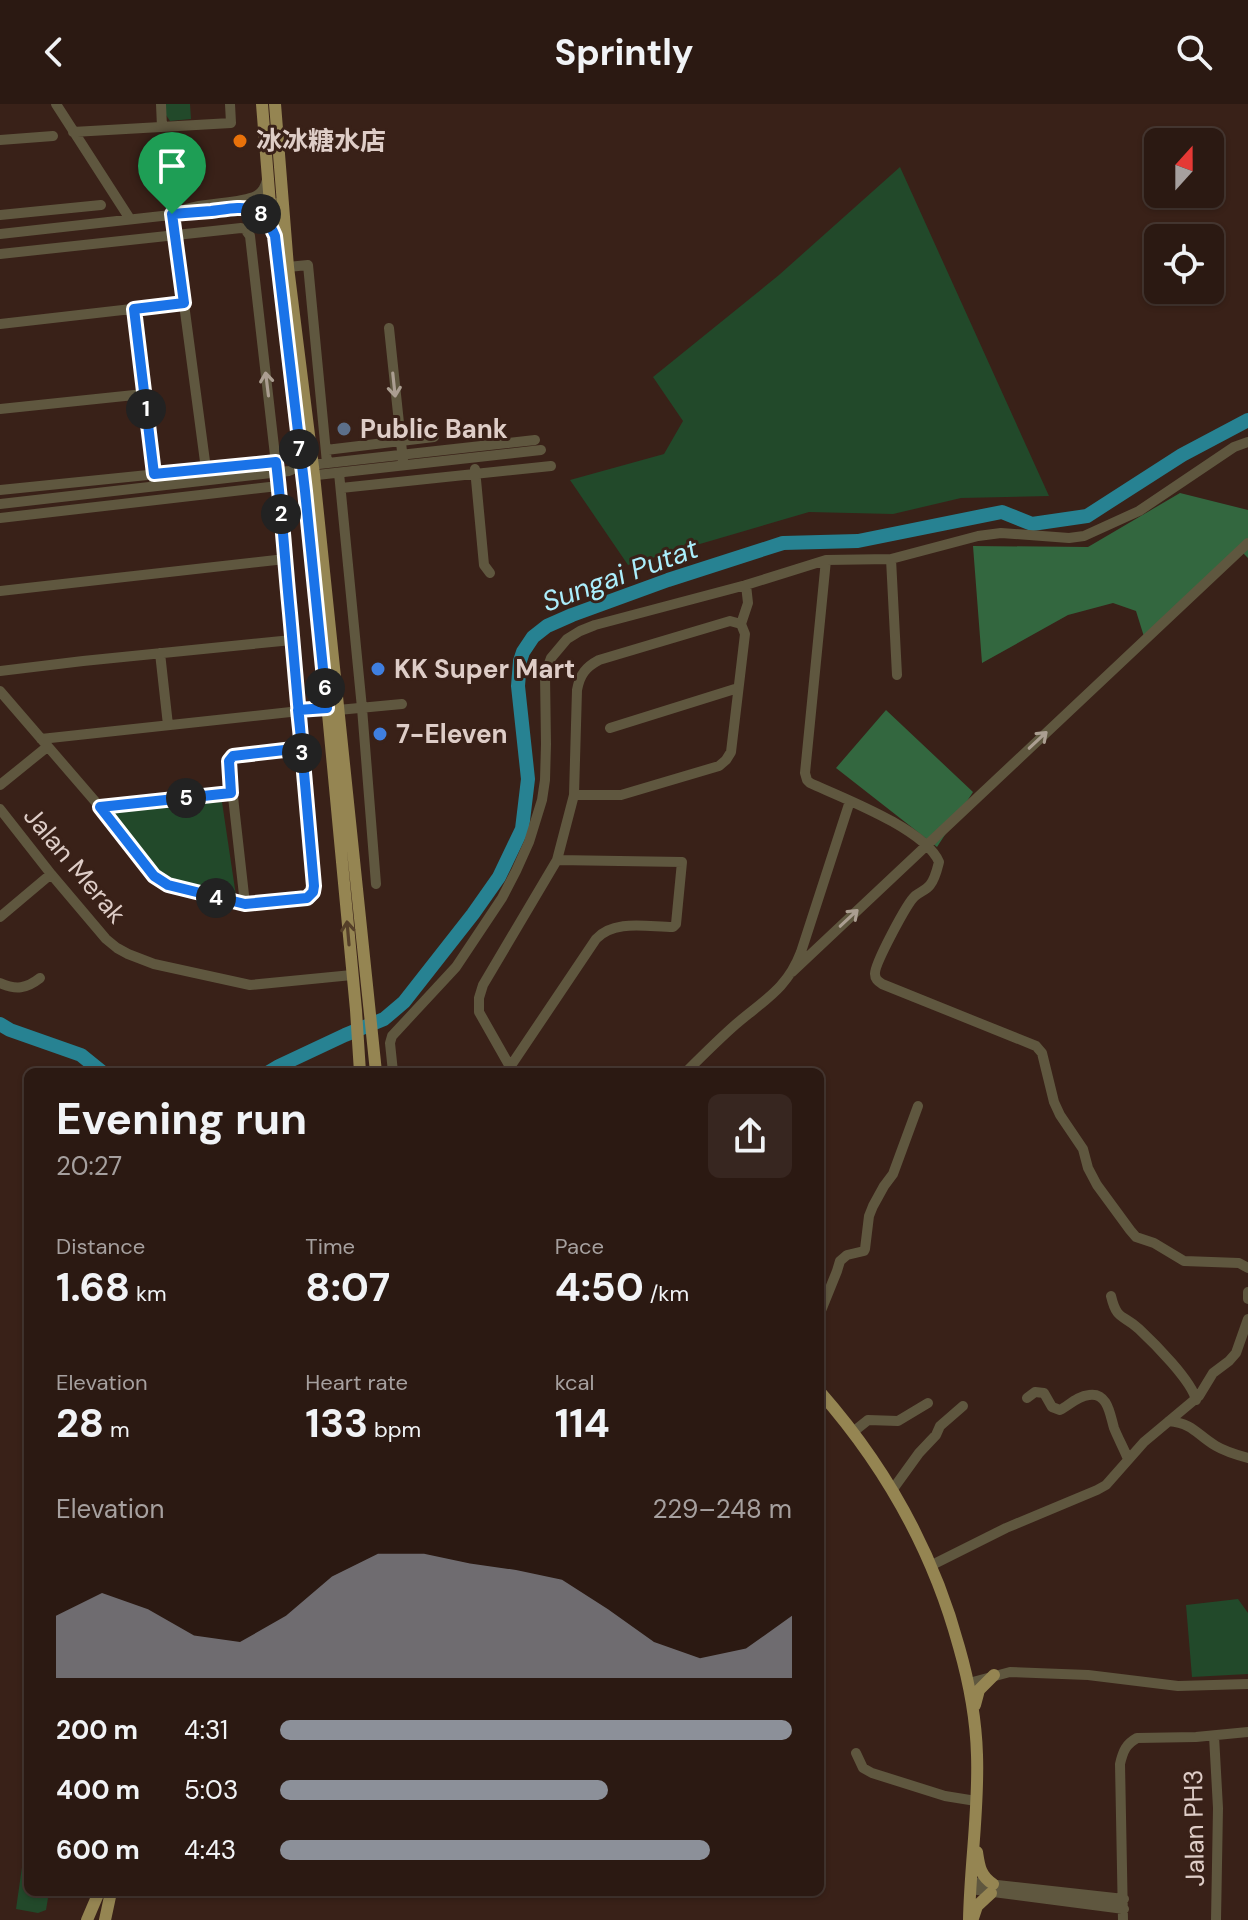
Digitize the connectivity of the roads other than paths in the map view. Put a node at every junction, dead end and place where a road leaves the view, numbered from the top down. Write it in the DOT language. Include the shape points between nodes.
graph roads {
  1 [pos="56,104"];
  2 [pos="161,104"];
  3 [pos="230,104"];
  4 [pos="262,104"];
  5 [pos="275,104"];
  6 [pos="162,127"];
  7 [pos="73,132"];
  8 [pos="53,136"];
  9 [pos="0,140"];
  10 [pos="269,176"];
  11 [pos="277,203"];
  12 [pos="101,205"];
  13 [pos="246,206"];
  14 [pos="172,214"];
  15 [pos="0,215"];
  16 [pos="130,219"];
  17 [pos="0,234"];
  18 [pos="175,234"];
  19 [pos="275,236"];
  20 [pos="0,254"];
  21 [pos="288,267"];
  22 [pos="184,303"];
  23 [pos="134,309"];
  24 [pos="0,324"];
  25 [pos="389,328"];
  26 [pos="144,394"];
  27 [pos="0,409"];
  28 [pos="434,437"];
  29 [pos="401,441"];
  30 [pos="1248,442"];
  31 [pos="538,445"];
  32 [pos="326,450"];
  33 [pos="473,452"];
  34 [pos="403,460"];
  35 [pos="327,463"];
  36 [pos="551,466"];
  37 [pos="276,467"];
  38 [pos="206,469"];
  39 [pos="304,471"];
  40 [pos="339,473"];
  41 [pos="475,473"];
  42 [pos="154,474"];
  43 [pos="155,486"];
  44 [pos="278,486"];
  45 [pos="30,487"];
  46 [pos="341,488"];
  47 [pos="0,490"];
  48 [pos="101,492"];
  49 [pos="31,500"];
  50 [pos="0,504"];
  51 [pos="102,506"];
  52 [pos="32,514"];
  53 [pos="0,518"];
  54 [pos="1248,543"];
  55 [pos="285,559"];
  56 [pos="891,559"];
  57 [pos="826,560"];
  58 [pos="490,573"];
  59 [pos="746,585"];
  60 [pos="0,591"];
  61 [pos="741,624"];
  62 [pos="292,640"];
  63 [pos="160,653"];
  64 [pos="0,671"];
  65 [pos="897,675"];
  66 [pos="738,688"];
  67 [pos="0,691"];
  68 [pos="402,704"];
  69 [pos="362,708"];
  70 [pos="333,709"];
  71 [pos="298,710"];
  72 [pos="168,725"];
  73 [pos="610,728"];
  74 [pos="44,743"];
  75 [pos="302,748"];
  76 [pos="0,785"];
  77 [pos="231,793"];
  78 [pos="574,795"];
  79 [pos="850,801"];
  80 [pos="100,807"];
  81 [pos="0,809"];
  82 [pos="927,845"];
  83 [pos="557,860"];
  84 [pos="51,874"];
  85 [pos="376,884"];
  86 [pos="245,904"];
  87 [pos="0,917"];
  88 [pos="792,972"];
  89 [pos="352,975"];
  90 [pos="40,978"];
  91 [pos="0,983"];
  92 [pos="362,1009"];
  93 [pos="360,1068"];
  94 [pos="375,1068"];
  95 [pos="392,1068"];
  96 [pos="511,1068"];
  97 [pos="513,1068"];
  98 [pos="690,1068"];
  99 [pos="918,1106"];
  100 [pos="1248,1268"];
  101 [pos="1248,1292"];
  102 [pos="1111,1296"];
  103 [pos="1248,1299"];
  104 [pos="824,1303"];
  105 [pos="1248,1319"];
  106 [pos="824,1397"];
  107 [pos="1027,1398"];
  108 [pos="1196,1400"];
  109 [pos="928,1403"];
  110 [pos="963,1406"];
  111 [pos="1169,1421"];
  112 [pos="853,1432"];
  113 [pos="1248,1458"];
  114 [pos="1128,1459"];
  115 [pos="893,1489"];
  116 [pos="932,1565"];
  117 [pos="994,1675"];
  118 [pos="969,1683"];
  119 [pos="1248,1684"];
  120 [pos="974,1718"];
  121 [pos="1248,1732"];
  122 [pos="1214,1736"];
  123 [pos="856,1753"];
  124 [pos="976,1801"];
  125 [pos="974,1829"];
  126 [pos="970,1886"];
  127 [pos="992,1888"];
  128 [pos="97,1896"];
  129 [pos="98,1896"];
  130 [pos="110,1896"];
  131 [pos="1124,1909"];
  132 [pos="87,1920"];
  133 [pos="94,1920"];
  134 [pos="105,1920"];
  135 [pos="970,1920"];
  136 [pos="1216,1920"];
  1 -- 7 [label="street"];
  2 -- 6 [label="street"];
  3 -- 6 [label="street" via="231,123"];
  4 -- 10 [label="main road"];
  5 -- 11 [label="main road"];
  6 -- 7 [label="street"];
  7 -- 16 [label="street"];
  8 -- 9 [label="street"];
  10 -- 11 [label="main road"];
  10 -- 14 [label="street" via="263,190 252,197"];
  11 -- 13 [label="street"];
  11 -- 19 [label="main road"];
  11 -- 21 [label="main road"];
  12 -- 15 [label="street"];
  13 -- 14 [label="street"];
  13 -- 19 [label="main road" via="267,220"];
  14 -- 16 [label="street"];
  14 -- 18 [label="street"];
  16 -- 17 [label="street"];
  18 -- 20 [label="street"];
  18 -- 22 [label="street"];
  37 -- 18 [label="street, one-way" via="250,236 241,228"];
  19 -- 39 [label="main road"];
  21 -- 32 [label="street" via="308,265"];
  21 -- 39 [label="main road"];
  22 -- 23 [label="street"];
  22 -- 38 [label="street"];
  23 -- 24 [label="street"];
  23 -- 26 [label="street"];
  25 -- 29 [label="street, one-way"];
  26 -- 27 [label="street"];
  26 -- 42 [label="street"];
  28 -- 29 [label="street"];
  29 -- 32 [label="street"];
  29 -- 34 [label="street"];
  30 -- 56 [label="street" via="1139,511 1084,536 1001,533"];
  31 -- 33 [label="street"];
  32 -- 35 [label="street"];
  33 -- 34 [label="street"];
  33 -- 41 [label="street"];
  34 -- 35 [label="street"];
  34 -- 40 [label="street"];
  35 -- 39 [label="street"];
  36 -- 41 [label="street"];
  37 -- 38 [label="street"];
  37 -- 39 [label="street"];
  37 -- 43 [label="street"];
  37 -- 44 [label="street"];
  38 -- 42 [label="street"];
  39 -- 40 [label="street"];
  39 -- 70 [label="main road"];
  40 -- 46 [label="street"];
  41 -- 46 [label="street"];
  41 -- 58 [label="street" via="484,565"];
  42 -- 43 [label="street"];
  42 -- 45 [label="street"];
  43 -- 48 [label="street"];
  44 -- 51 [label="street"];
  44 -- 55 [label="street"];
  45 -- 47 [label="street"];
  45 -- 49 [label="street"];
  46 -- 69 [label="street"];
  48 -- 49 [label="street"];
  48 -- 51 [label="street"];
  49 -- 50 [label="street"];
  49 -- 52 [label="street"];
  51 -- 52 [label="street"];
  52 -- 53 [label="street"];
  82 -- 54 [label="street, one-way"];
  55 -- 60 [label="street"];
  55 -- 62 [label="street"];
  56 -- 57 [label="street"];
  56 -- 65 [label="street"];
  57 -- 59 [label="street"];
  57 -- 79 [label="street" via="805,773 810,783"];
  59 -- 61 [label="street" via="748,603"];
  59 -- 95 [label="street" via="595,625 556,650 545,675 545,780 529,842 502,898 456,967 392,1036"];
  61 -- 66 [label="street" via="745,634"];
  61 -- 78 [label="street" via="730,621 587,666 577,690"];
  62 -- 63 [label="street"];
  62 -- 71 [label="street"];
  63 -- 64 [label="street"];
  63 -- 72 [label="street"];
  66 -- 73 [label="street"];
  66 -- 78 [label="street" via="731,752 719,766 621,795"];
  67 -- 74 [label="street"];
  68 -- 69 [label="street"];
  69 -- 70 [label="street"];
  69 -- 85 [label="street"];
  70 -- 71 [label="street"];
  89 -- 70 [label="main road, one-way"];
  70 -- 92 [label="main road"];
  71 -- 72 [label="street"];
  71 -- 75 [label="street"];
  72 -- 74 [label="street"];
  74 -- 76 [label="street"];
  74 -- 80 [label="street"];
  75 -- 77 [label="street" via="233,756"];
  75 -- 86 [label="street" via="313,892 307,898"];
  77 -- 80 [label="street"];
  77 -- 86 [label="street"];
  78 -- 83 [label="street"];
  79 -- 82 [label="street"];
  79 -- 88 [label="street"];
  80 -- 86 [label="street" via="160,880"];
  81 -- 84 [label="street, Jalan Merak"];
  88 -- 82 [label="street, one-way"];
  82 -- 100 [label="street" via="939,862 935,877 909,904 878,961 876,979 1036,1046 1060,1115 1083,1149 1097,1185 1136,1237 1184,1261"];
  83 -- 96 [label="street" via="479,998 479,1012"];
  83 -- 97 [label="street" via="682,862 676,924 611,927 602,932"];
  84 -- 87 [label="street"];
  84 -- 89 [label="street, Jalan Merak" via="106,939 140,960 250,985"];
  88 -- 98 [label="street"];
  89 -- 92 [label="main road"];
  90 -- 91 [label="street" via="20,988"];
  92 -- 93 [label="main road"];
  92 -- 94 [label="main road"];
  94 -- 95 [label="street"];
  99 -- 104 [label="street" via="893,1174 869,1216 865,1249 840,1261"];
  101 -- 103 [label="street"];
  102 -- 108 [label="street" via="1119,1316 1160,1351 1190,1384"];
  105 -- 108 [label="street" via="1236,1353 1213,1373"];
  106 -- 112 [label="main road"];
  107 -- 114 [label="street" via="1044,1393 1060,1410 1085,1395 1101,1397"];
  108 -- 111 [label="street"];
  109 -- 112 [label="street" via="898,1421 868,1420"];
  110 -- 115 [label="street" via="940,1426"];
  111 -- 113 [label="street" via="1190,1426 1214,1445"];
  111 -- 114 [label="street"];
  112 -- 115 [label="main road"];
  114 -- 116 [label="street" via="1097,1490"];
  115 -- 116 [label="main road"];
  116 -- 118 [label="main road"];
  117 -- 118 [label="street"];
  117 -- 119 [label="street" via="1088,1675 1178,1686"];
  117 -- 120 [label="main road" via="979,1690"];
  118 -- 120 [label="main road"];
  120 -- 124 [label="main road"];
  121 -- 122 [label="street"];
  122 -- 131 [label="street" via="1137,1738 1125,1747 1120,1764"];
  122 -- 136 [label="street, Jalan PH3"];
  123 -- 124 [label="street" via="872,1773"];
  124 -- 125 [label="main road"];
  125 -- 126 [label="main road"];
  125 -- 127 [label="main road" via="980,1869"];
  126 -- 127 [label="street"];
  126 -- 135 [label="main road"];
  127 -- 131 [label="street"];
  127 -- 135 [label="main road"];
  128 -- 132 [label="main road"];
  129 -- 133 [label="main road"];
  130 -- 134 [label="main road"];
}
